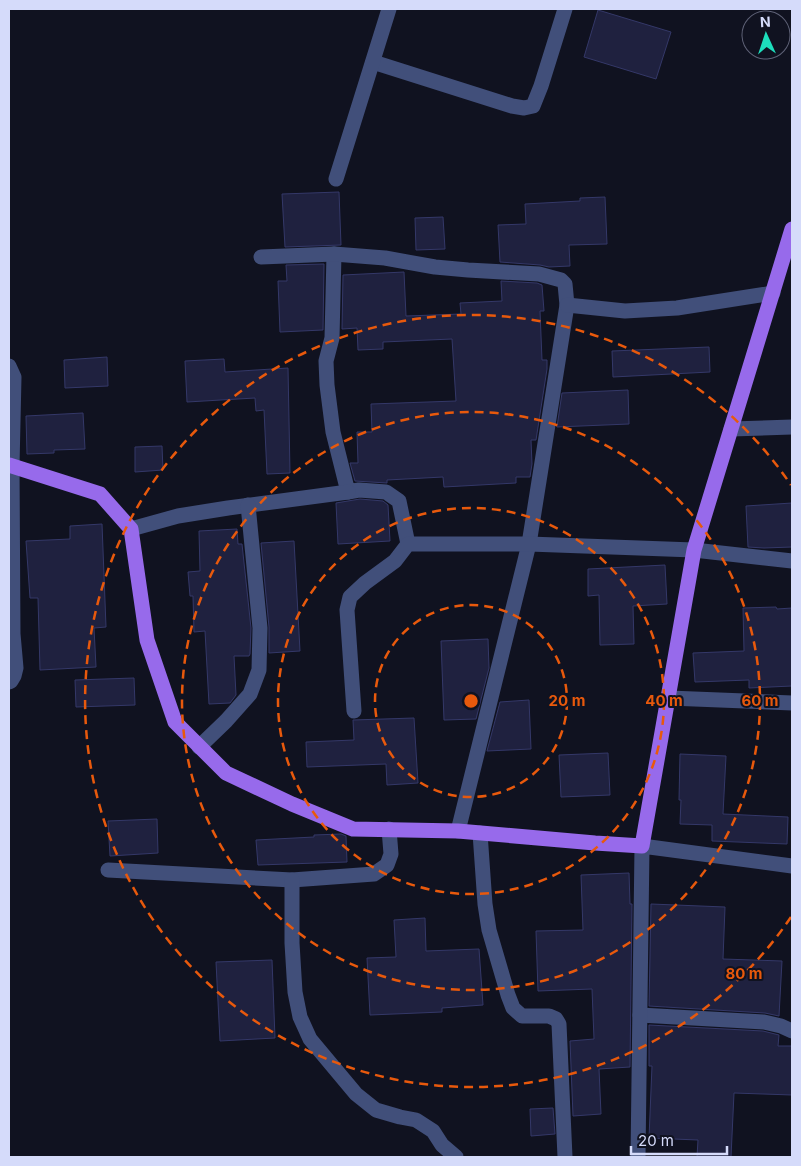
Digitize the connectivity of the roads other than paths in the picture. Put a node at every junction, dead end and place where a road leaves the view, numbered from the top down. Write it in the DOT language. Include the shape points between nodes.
graph roads {
  1 [pos="389,9"];
  2 [pos="565,9"];
  3 [pos="373,62"];
  4 [pos="336,179"];
  5 [pos="792,229"];
  6 [pos="334,254"];
  7 [pos="261,257"];
  8 [pos="773,293"];
  9 [pos="567,305"];
  10 [pos="9,366"];
  11 [pos="792,427"];
  12 [pos="731,429"];
  13 [pos="10,466"];
  14 [pos="348,492"];
  15 [pos="248,505"];
  16 [pos="131,529"];
  17 [pos="408,544"];
  18 [pos="529,544"];
  19 [pos="694,550"];
  20 [pos="792,561"];
  21 [pos="9,682"];
  22 [pos="669,698"];
  23 [pos="792,702"];
  24 [pos="354,711"];
  25 [pos="199,747"];
  26 [pos="389,830"];
  27 [pos="458,831"];
  28 [pos="480,833"];
  29 [pos="642,846"];
  30 [pos="792,866"];
  31 [pos="108,870"];
  32 [pos="292,880"];
  33 [pos="640,1015"];
  34 [pos="792,1031"];
  35 [pos="456,1157"];
  36 [pos="565,1157"];
  37 [pos="638,1157"];
  1 -- 3 [label="street"];
  2 -- 3 [label="street" via="532,106 512,106"];
  3 -- 4 [label="street"];
  5 -- 8 [label="main road"];
  6 -- 7 [label="street"];
  6 -- 9 [label="street" via="385,258 435,267 539,274 565,284"];
  6 -- 14 [label="street" via="327,385"];
  8 -- 9 [label="street" via="677,308 625,311"];
  8 -- 12 [label="main road"];
  9 -- 18 [label="street"];
  10 -- 13 [label="street" via="14,377"];
  11 -- 12 [label="street"];
  12 -- 19 [label="main road"];
  13 -- 16 [label="main road" via="100,494"];
  13 -- 21 [label="street" via="16,668"];
  14 -- 15 [label="street"];
  14 -- 17 [label="street" via="386,492 399,501"];
  15 -- 16 [label="street" via="178,516"];
  15 -- 25 [label="street" via="260,628 259,670 250,694"];
  16 -- 25 [label="main road" via="147,640 175,722"];
  17 -- 18 [label="street"];
  17 -- 24 [label="street" via="395,561 350,597 347,610"];
  18 -- 19 [label="street"];
  18 -- 27 [label="street"];
  19 -- 20 [label="street"];
  19 -- 22 [label="main road"];
  22 -- 23 [label="street"];
  22 -- 29 [label="main road"];
  25 -- 26 [label="main road" via="226,773 292,804 353,829"];
  26 -- 27 [label="main road"];
  26 -- 32 [label="street" via="387,865 374,874"];
  27 -- 28 [label="main road"];
  28 -- 29 [label="main road"];
  28 -- 36 [label="street" via="485,904 513,1008 522,1016 549,1016 559,1024"];
  29 -- 30 [label="street"];
  29 -- 33 [label="street"];
  31 -- 32 [label="street"];
  32 -- 35 [label="street" via="294,992 310,1039 356,1094 376,1110 416,1120 433,1131 442,1145"];
  33 -- 34 [label="street" via="764,1022"];
  33 -- 37 [label="street"];
}
